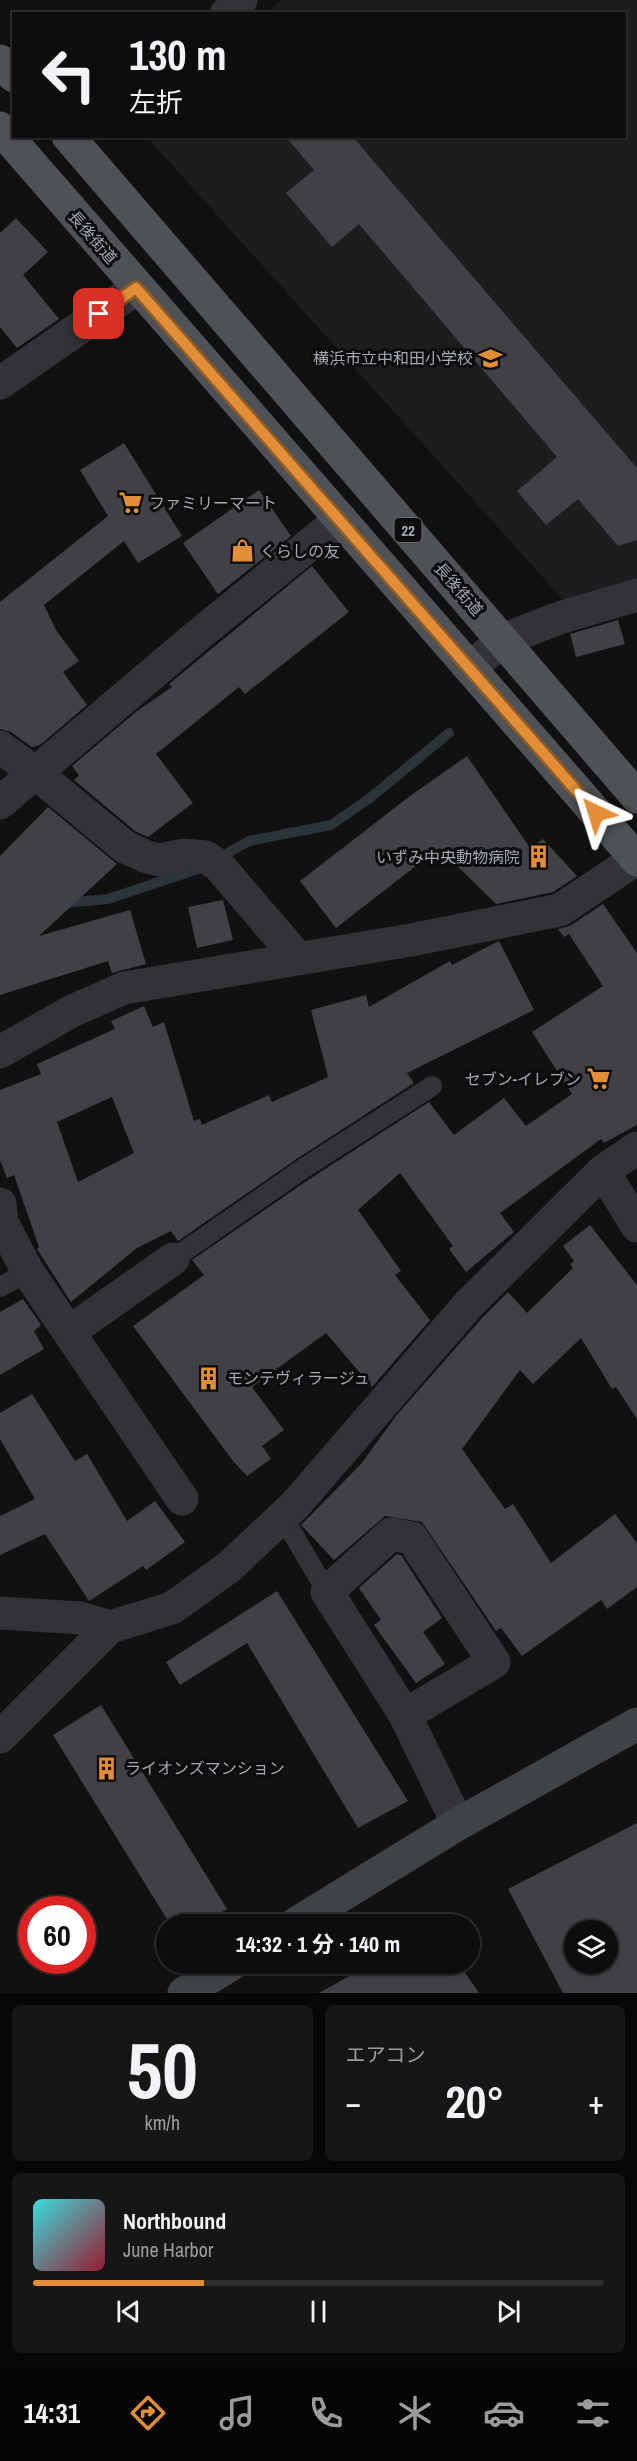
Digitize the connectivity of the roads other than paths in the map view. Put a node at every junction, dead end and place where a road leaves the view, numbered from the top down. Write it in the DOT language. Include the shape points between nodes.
graph roads {
  1 [pos="241,0"];
  2 [pos="228,12"];
  3 [pos="0,62"];
  4 [pos="12,74"];
  5 [pos="0,128"];
  6 [pos="79,140"];
  7 [pos="136,288"];
  8 [pos="1,381"];
  9 [pos="341,519"];
  10 [pos="637,595"];
  11 [pos="503,640"];
  12 [pos="470,668"];
  13 [pos="0,747"];
  14 [pos="37,774"];
  15 [pos="637,797"];
  16 [pos="0,803"];
  17 [pos="636,860"];
  18 [pos="297,957"];
  19 [pos="0,1052"];
  20 [pos="432,1086"];
  21 [pos="637,1148"];
  22 [pos="603,1171"];
  23 [pos="0,1204"];
  24 [pos="637,1226"];
  25 [pos="173,1259"];
  26 [pos="28,1272"];
  27 [pos="0,1287"];
  28 [pos="69,1332"];
  29 [pos="182,1499"];
  30 [pos="283,1517"];
  31 [pos="327,1592"];
  32 [pos="0,1613"];
  33 [pos="110,1627"];
  34 [pos="405,1715"];
  35 [pos="637,1724"];
  36 [pos="0,1737"];
  37 [pos="458,1824"];
  38 [pos="311,1914"];
  39 [pos="215,1974"];
  40 [pos="184,1993"];
  1 -- 2 [label="street"];
  3 -- 4 [label="main road"];
  5 -- 7 [label="main road, 長後街道"];
  6 -- 11 [label="main road, 長後街道 / 22"];
  7 -- 8 [label="street"];
  7 -- 9 [label="main road, 長後街道"];
  9 -- 12 [label="main road, 長後街道"];
  9 -- 14 [label="street"];
  10 -- 11 [label="street" via="559,618"];
  11 -- 12 [label="street"];
  11 -- 15 [label="main road, 長後街道 / 22"];
  12 -- 17 [label="main road, 長後街道"];
  13 -- 14 [label="street"];
  14 -- 16 [label="street"];
  14 -- 18 [label="street" via="125,847 160,860 184,855 212,862"];
  17 -- 18 [label="street" via="560,910 411,940"];
  18 -- 19 [label="street" via="123,988 72,1011"];
  20 -- 25 [label="lane"];
  21 -- 22 [label="street"];
  22 -- 24 [label="street"];
  22 -- 30 [label="street" via="468,1305"];
  23 -- 26 [label="street" via="3,1222"];
  25 -- 28 [label="street"];
  26 -- 27 [label="lane"];
  26 -- 28 [label="street"];
  28 -- 29 [label="street"];
  30 -- 31 [label="lane"];
  30 -- 33 [label="street" via="229,1567 172,1608"];
  31 -- 34 [label="street"];
  31 -- 34 [label="street" via="391,1534 412,1538 494,1662"];
  32 -- 33 [label="street" via="81,1618"];
  33 -- 36 [label="street"];
  34 -- 37 [label="street"];
  35 -- 37 [label="street"];
  37 -- 38 [label="street"];
  39 -- 40 [label="street"];
}
